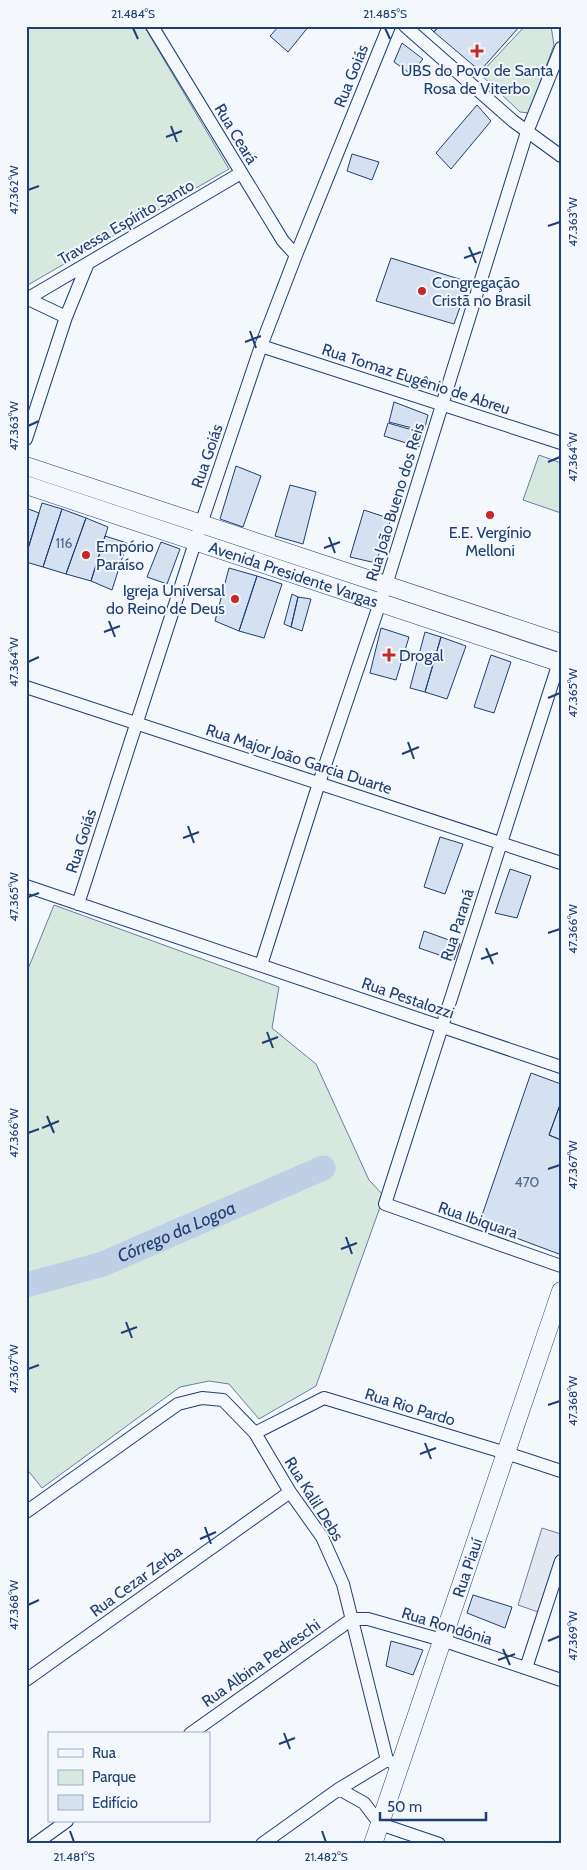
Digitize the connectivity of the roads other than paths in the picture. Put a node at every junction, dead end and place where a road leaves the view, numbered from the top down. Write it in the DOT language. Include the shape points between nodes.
graph roads {
  1 [pos="152,26"];
  2 [pos="389,26"];
  3 [pos="405,26"];
  4 [pos="561,48"];
  5 [pos="526,132"];
  6 [pos="561,156"];
  7 [pos="241,173"];
  8 [pos="296,255"];
  9 [pos="88,263"];
  10 [pos="27,298"];
  11 [pos="66,317"];
  12 [pos="261,346"];
  13 [pos="442,404"];
  14 [pos="26,439"];
  15 [pos="561,443"];
  16 [pos="26,466"];
  17 [pos="26,485"];
  18 [pos="202,524"];
  19 [pos="196,542"];
  20 [pos="386,585"];
  21 [pos="380,603"];
  22 [pos="561,643"];
  23 [pos="560,660"];
  24 [pos="26,687"];
  25 [pos="136,723"];
  26 [pos="318,783"];
  27 [pos="501,843"];
  28 [pos="561,863"];
  29 [pos="26,886"];
  30 [pos="78,904"];
  31 [pos="261,965"];
  32 [pos="440,1026"];
  33 [pos="561,1067"];
  34 [pos="384,1204"];
  35 [pos="561,1266"];
  36 [pos="561,1291"];
  37 [pos="255,1433"];
  38 [pos="506,1452"];
  39 [pos="561,1471"];
  40 [pos="290,1492"];
  41 [pos="26,1512"];
  42 [pos="561,1562"];
  43 [pos="352,1619"];
  44 [pos="442,1640"];
  45 [pos="526,1668"];
  46 [pos="26,1680"];
  47 [pos="561,1680"];
  48 [pos="193,1732"];
  49 [pos="394,1763"];
  50 [pos="339,1789"];
  51 [pos="65,1822"];
  52 [pos="380,1824"];
  53 [pos="35,1844"];
  54 [pos="262,1844"];
  55 [pos="373,1844"];
  56 [pos="439,1844"];
  1 -- 7 [label="street, Rua Ceará"];
  2 -- 8 [label="street, Rua Goiás"];
  3 -- 5 [label="street"];
  4 -- 5 [label="street, Rua João Bueno dos Reis"];
  5 -- 6 [label="street"];
  5 -- 13 [label="street, Rua João Bueno dos Reis"];
  7 -- 8 [label="street, Rua Ceará" via="283,241"];
  7 -- 9 [label="street, Travessa Espírito Santo"];
  8 -- 12 [label="street, Rua Goiás"];
  9 -- 10 [label="street, Travessa Espírito Santo"];
  9 -- 11 [label="street"];
  10 -- 11 [label="street, Travessa Espírito Santo"];
  11 -- 14 [label="street"];
  12 -- 13 [label="street, Rua Tomaz Eugênio de Abreu"];
  12 -- 18 [label="street, Rua Goiás"];
  13 -- 15 [label="street, Rua Tomaz Eugênio de Abreu"];
  13 -- 20 [label="street, Rua João Bueno dos Reis"];
  16 -- 18 [label="main road, Avenida Presidente Vargas"];
  17 -- 19 [label="main road, Avenida Presidente Vargas"];
  18 -- 19 [label="street, Rua Goiás"];
  18 -- 20 [label="main road, Avenida Presidente Vargas"];
  19 -- 21 [label="main road, Avenida Presidente Vargas"];
  19 -- 25 [label="street, Rua Goiás"];
  20 -- 21 [label="street, Rua João Bueno dos Reis"];
  20 -- 22 [label="main road, Avenida Presidente Vargas"];
  21 -- 23 [label="main road, Avenida Presidente Vargas"];
  21 -- 26 [label="street, Rua João Bueno dos Reis"];
  23 -- 27 [label="street, Rua Paraná"];
  24 -- 25 [label="street, Rua Major João Garcia Duarte"];
  25 -- 26 [label="street, Rua Major João Garcia Duarte"];
  25 -- 30 [label="street, Rua Goiás"];
  26 -- 27 [label="street, Rua Major João Garcia Duarte"];
  26 -- 31 [label="street, Rua João Bueno dos Reis"];
  27 -- 28 [label="street, Rua Major João Garcia Duarte"];
  27 -- 32 [label="street, Rua Paraná"];
  29 -- 30 [label="street, Rua Pestalozzi"];
  30 -- 31 [label="street, Rua Pestalozzi"];
  31 -- 32 [label="street, Rua Pestalozzi"];
  32 -- 33 [label="street, Rua Pestalozzi"];
  32 -- 34 [label="street, Rua Paraná"];
  34 -- 35 [label="street, Rua Ibiquara"];
  36 -- 38 [label="main road, Rua Piauí"];
  37 -- 38 [label="street, Rua Rio Pardo" via="324,1398"];
  37 -- 40 [label="street, Rua Kalil Debs"];
  37 -- 41 [label="street, Rua Kalil Debs" via="223,1400 202,1398 178,1404"];
  38 -- 39 [label="street, Rua Rio Pardo"];
  38 -- 44 [label="main road, Rua Piauí"];
  40 -- 43 [label="street, Rua Kalil Debs" via="322,1537 343,1584"];
  40 -- 46 [label="street, Rua Cezar Zerba"];
  42 -- 45 [label="street"];
  43 -- 44 [label="street, Rua Rondônia" via="368,1619"];
  43 -- 48 [label="street, Rua Albina Pedreschi"];
  43 -- 49 [label="street, Rua Kalil Debs"];
  44 -- 45 [label="street, Rua Rondônia"];
  44 -- 49 [label="main road, Rua Piauí"];
  45 -- 47 [label="street, Rua Rondônia"];
  49 -- 50 [label="street"];
  49 -- 52 [label="main road, Rua Piauí"];
  50 -- 52 [label="street" via="364,1804"];
  50 -- 54 [label="street"];
  51 -- 53 [label="street"];
  52 -- 55 [label="main road, Rua Piauí"];
  52 -- 56 [label="street"];
}
